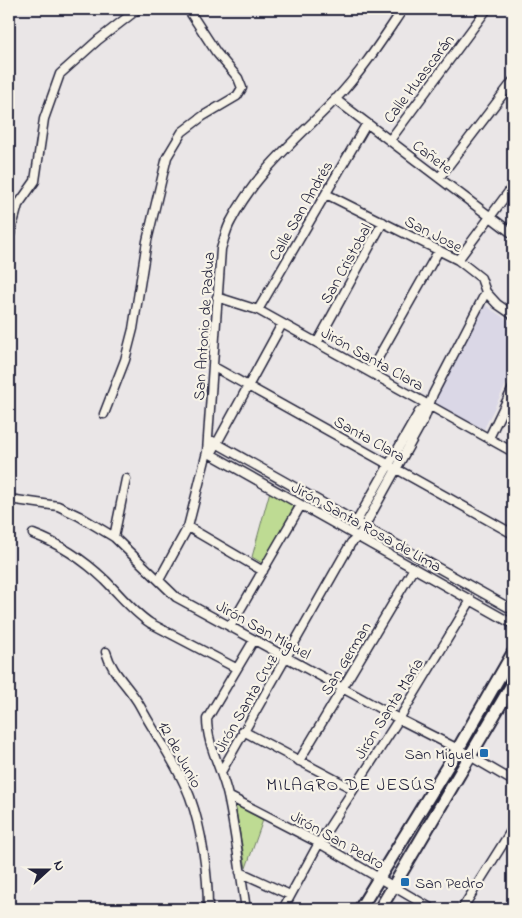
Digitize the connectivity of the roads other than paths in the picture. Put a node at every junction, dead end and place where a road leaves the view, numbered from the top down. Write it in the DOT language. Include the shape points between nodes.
graph roads {
  1 [pos="138,9"];
  2 [pos="188,9"];
  3 [pos="403,9"];
  4 [pos="487,9"];
  5 [pos="513,82"];
  6 [pos="335,99"];
  7 [pos="366,123"];
  8 [pos="390,140"];
  9 [pos="440,178"];
  10 [pos="513,186"];
  11 [pos="326,194"];
  12 [pos="490,217"];
  13 [pos="383,222"];
  14 [pos="513,234"];
  15 [pos="9,238"];
  16 [pos="440,250"];
  17 [pos="458,260"];
  18 [pos="486,292"];
  19 [pos="217,297"];
  20 [pos="258,310"];
  21 [pos="513,315"];
  22 [pos="282,324"];
  23 [pos="317,343"];
  24 [pos="214,367"];
  25 [pos="370,372"];
  26 [pos="248,386"];
  27 [pos="513,388"];
  28 [pos="428,404"];
  29 [pos="104,414"];
  30 [pos="209,438"];
  31 [pos="488,438"];
  32 [pos="217,443"];
  33 [pos="513,452"];
  34 [pos="209,453"];
  35 [pos="393,467"];
  36 [pos="126,479"];
  37 [pos="9,499"];
  38 [pos="301,505"];
  39 [pos="356,522"];
  40 [pos="364,526"];
  41 [pos="188,527"];
  42 [pos="33,534"];
  43 [pos="356,534"];
  44 [pos="513,534"];
  45 [pos="114,537"];
  46 [pos="414,568"];
  47 [pos="263,571"];
  48 [pos="159,580"];
  49 [pos="471,600"];
  50 [pos="513,610"];
  51 [pos="513,624"];
  52 [pos="230,627"];
  53 [pos="254,640"];
  54 [pos="106,652"];
  55 [pos="513,653"];
  56 [pos="288,657"];
  57 [pos="236,668"];
  58 [pos="513,683"];
  59 [pos="342,689"];
  60 [pos="399,719"];
  61 [pos="243,732"];
  62 [pos="458,749"];
  63 [pos="471,756"];
  64 [pos="299,761"];
  65 [pos="221,772"];
  66 [pos="513,782"];
  67 [pos="352,790"];
  68 [pos="228,796"];
  69 [pos="513,828"];
  70 [pos="320,843"];
  71 [pos="240,872"];
  72 [pos="380,878"];
  73 [pos="394,886"];
  74 [pos="290,895"];
  75 [pos="208,909"];
  76 [pos="246,909"];
  77 [pos="283,909"];
  78 [pos="360,909"];
  79 [pos="380,909"];
  80 [pos="432,909"];
  81 [pos="462,909"];
  1 -- 15 [label="street" via="60,74 44,119 35,181 18,205"];
  2 -- 29 [label="street" via="242,88 237,96 182,132 167,157 147,241 133,329"];
  3 -- 6 [label="street, San Antonio de Padua" via="374,54"];
  4 -- 8 [label="street, Calle Huascarán"];
  5 -- 9 [label="street"];
  6 -- 7 [label="street, Cañete"];
  6 -- 19 [label="street, San Antonio de Padua" via="256,181 230,221 221,249"];
  7 -- 8 [label="street, Cañete"];
  7 -- 11 [label="street, Calle San Andrés"];
  8 -- 9 [label="street, Cañete"];
  9 -- 12 [label="street, Cañete"];
  10 -- 12 [label="street"];
  11 -- 13 [label="street, San Jose"];
  11 -- 20 [label="street, Calle San Andrés"];
  12 -- 14 [label="street, Cañete"];
  12 -- 17 [label="street"];
  13 -- 16 [label="street, San Jose"];
  13 -- 23 [label="street, San Cristobal"];
  16 -- 17 [label="street, San Jose"];
  16 -- 25 [label="street"];
  17 -- 18 [label="street, San Jose" via="481,278"];
  18 -- 21 [label="street, San Jose"];
  18 -- 28 [label="street, Jirón Santa Cruz"];
  19 -- 20 [label="street, Jirón Santa Clara"];
  19 -- 24 [label="street, San Antonio de Padua"];
  20 -- 22 [label="street, Jirón Santa Clara"];
  22 -- 23 [label="street, Jirón Santa Clara"];
  22 -- 26 [label="street"];
  23 -- 25 [label="street, Jirón Santa Clara"];
  24 -- 26 [label="street, Santa Clara"];
  24 -- 30 [label="street, San Antonio de Padua"];
  25 -- 28 [label="street, Jirón Santa Clara"];
  26 -- 32 [label="street"];
  26 -- 35 [label="street, Santa Clara"];
  27 -- 31 [label="street"];
  28 -- 31 [label="street, Jirón Santa Clara"];
  28 -- 35 [label="street, Jirón Santa Cruz" via="419,412"];
  30 -- 32 [label="street, Jirón Santa Rosa de Lima"];
  30 -- 34 [label="street, San Antonio de Padua"];
  31 -- 33 [label="street, Jirón Santa Clara"];
  32 -- 34 [label="street"];
  32 -- 39 [label="street, Jirón Santa Rosa de Lima"];
  34 -- 38 [label="street, Jirón Santa Rosa de Lima"];
  34 -- 41 [label="street, San Antonio de Padua"];
  35 -- 39 [label="street, Jirón Santa Cruz"];
  35 -- 40 [label="street, Jirón Santa Cruz"];
  35 -- 44 [label="street, Santa Clara"];
  36 -- 45 [label="street"];
  37 -- 45 [label="street, Jirón San Miguel" via="58,506"];
  38 -- 43 [label="street, Jirón Santa Rosa de Lima"];
  38 -- 47 [label="street"];
  39 -- 40 [label="street, Jirón Santa Rosa de Lima"];
  39 -- 43 [label="street, Jirón Santa Cruz"];
  40 -- 43 [label="street, Jirón Santa Cruz"];
  40 -- 50 [label="street, Jirón Santa Rosa de Lima"];
  41 -- 47 [label="street"];
  41 -- 48 [label="street, San Antonio de Padua"];
  42 -- 57 [label="street" via="84,562 150,623"];
  43 -- 46 [label="street, Jirón Santa Rosa de Lima"];
  43 -- 56 [label="street, Jirón Santa Cruz"];
  45 -- 48 [label="street, Jirón San Miguel"];
  46 -- 49 [label="street, Jirón Santa Rosa de Lima"];
  46 -- 59 [label="street, San German"];
  47 -- 52 [label="street"];
  48 -- 52 [label="street, Jirón San Miguel" via="176,597"];
  49 -- 51 [label="street, Jirón Santa Rosa de Lima"];
  49 -- 60 [label="street, Jirón Santa María"];
  52 -- 53 [label="street, Jirón San Miguel"];
  53 -- 56 [label="street, Jirón San Miguel"];
  53 -- 57 [label="street"];
  54 -- 75 [label="street, 12 de Junio" via="110,666 139,704 190,797 202,851"];
  55 -- 62 [label="street"];
  56 -- 59 [label="street, Jirón San Miguel"];
  56 -- 61 [label="street, Jirón Santa Cruz"];
  57 -- 65 [label="street" via="207,719 211,747"];
  58 -- 63 [label="street"];
  59 -- 60 [label="street, Jirón San Miguel"];
  59 -- 64 [label="street, San German"];
  60 -- 62 [label="street, Jirón San Miguel"];
  60 -- 67 [label="street, Jirón Santa María"];
  61 -- 64 [label="street"];
  61 -- 65 [label="street, Jirón Santa Cruz"];
  62 -- 63 [label="street, Jirón San Miguel"];
  62 -- 72 [label="street"];
  63 -- 66 [label="street, Jirón San Miguel"];
  63 -- 73 [label="street"];
  64 -- 67 [label="street"];
  65 -- 68 [label="street"];
  67 -- 70 [label="street, Jirón Santa María"];
  68 -- 70 [label="street, Jirón San Pedro"];
  68 -- 71 [label="street"];
  69 -- 81 [label="street"];
  70 -- 72 [label="street, Jirón San Pedro"];
  70 -- 74 [label="street, Jirón Santa María"];
  71 -- 74 [label="street"];
  71 -- 76 [label="street"];
  72 -- 73 [label="street, Jirón San Pedro"];
  72 -- 78 [label="street"];
  73 -- 79 [label="street"];
  73 -- 80 [label="street, Jirón San Pedro"];
  74 -- 77 [label="street, Jirón Santa María"];
}
